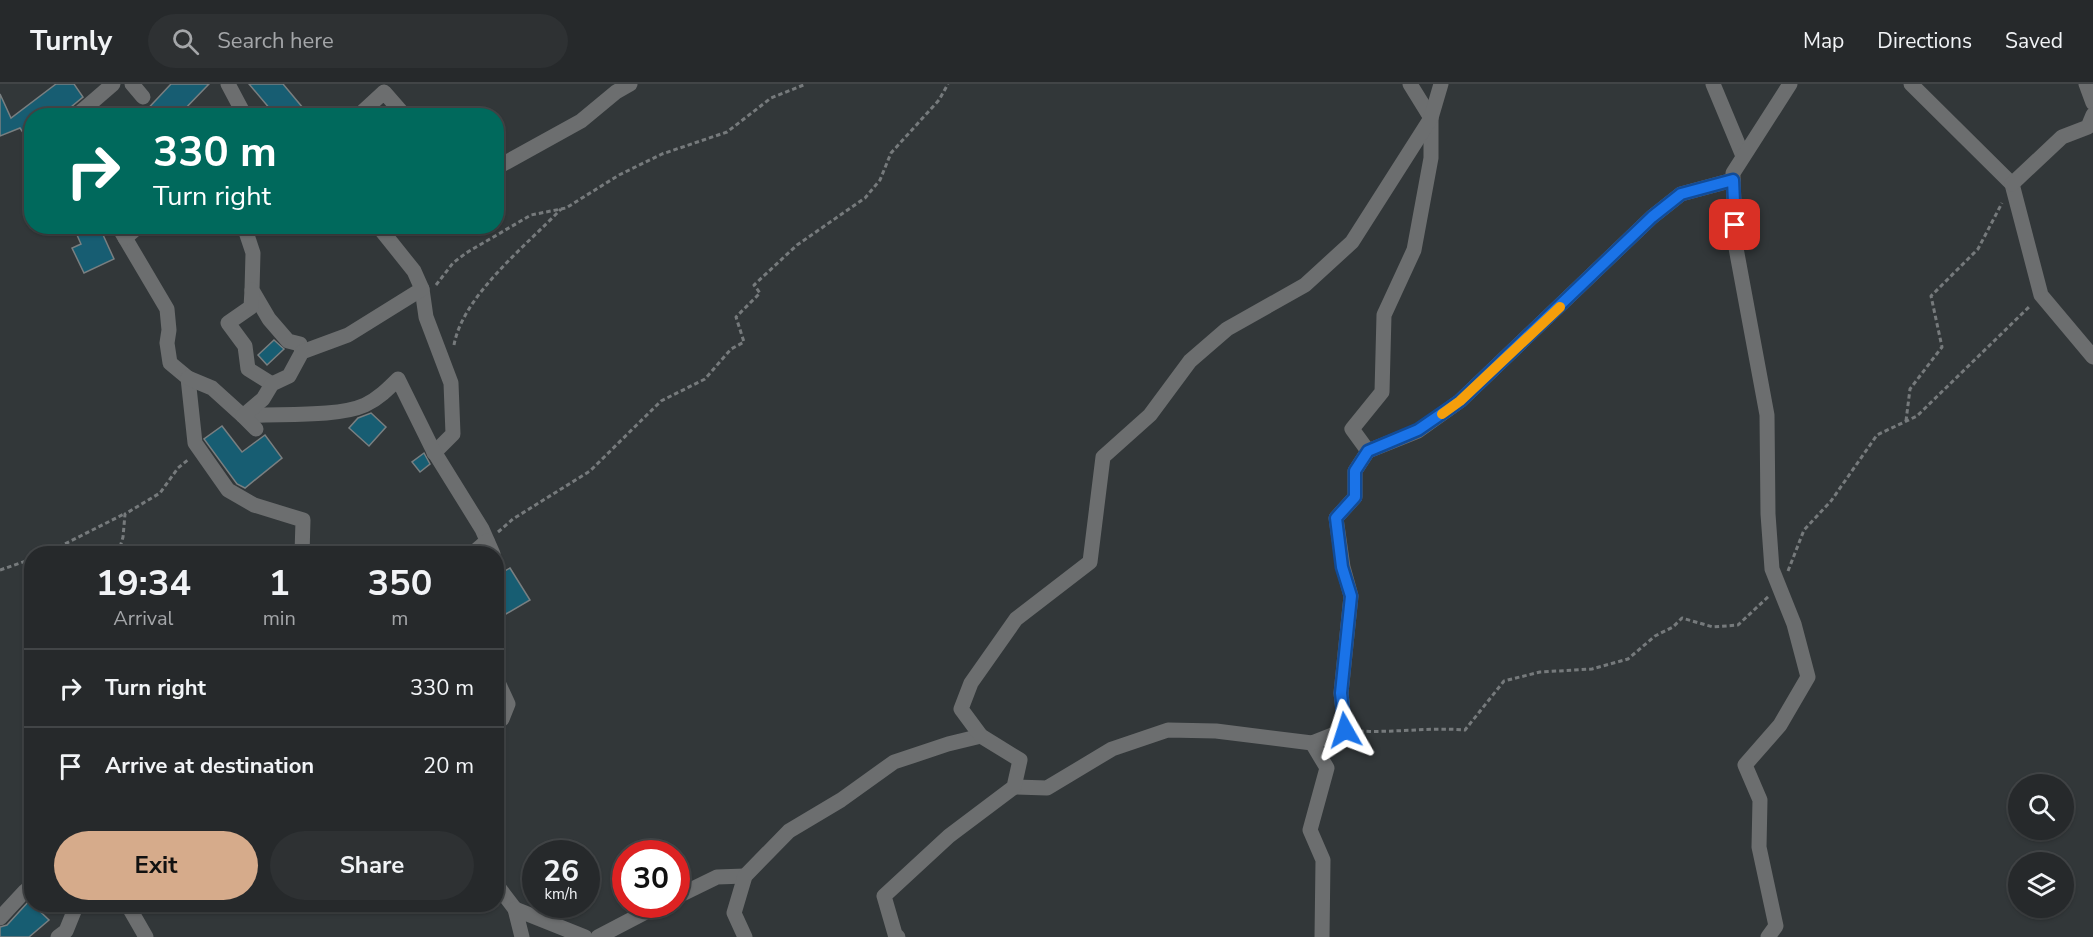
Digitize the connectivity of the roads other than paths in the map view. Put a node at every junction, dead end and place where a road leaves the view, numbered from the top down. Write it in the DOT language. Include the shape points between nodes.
graph roads {
  1 [pos="113,84"];
  2 [pos="132,84"];
  3 [pos="228,84"];
  4 [pos="630,84"];
  5 [pos="1410,84"];
  6 [pos="1441,84"];
  7 [pos="1713,84"];
  8 [pos="1790,84"];
  9 [pos="1911,84"];
  10 [pos="2086,84"];
  11 [pos="143,97"];
  12 [pos="2093,103"];
  13 [pos="85,108"];
  14 [pos="241,108"];
  15 [pos="367,108"];
  16 [pos="398,108"];
  17 [pos="2093,115"];
  18 [pos="1431,118"];
  19 [pos="1743,156"];
  20 [pos="504,164"];
  21 [pos="1733,180"];
  22 [pos="2012,184"];
  23 [pos="123,234"];
  24 [pos="247,234"];
  25 [pos="384,234"];
  26 [pos="252,290"];
  27 [pos="423,295"];
  28 [pos="302,352"];
  29 [pos="2093,357"];
  30 [pos="188,378"];
  31 [pos="272,384"];
  32 [pos="243,416"];
  33 [pos="256,429"];
  34 [pos="1368,451"];
  35 [pos="434,453"];
  36 [pos="302,546"];
  37 [pos="489,546"];
  38 [pos="504,695"];
  39 [pos="504,714"];
  40 [pos="981,736"];
  41 [pos="1312,743"];
  42 [pos="1014,787"];
  43 [pos="745,876"];
  44 [pos="690,890"];
  45 [pos="24,892"];
  46 [pos="504,895"];
  47 [pos="515,909"];
  48 [pos="74,912"];
  49 [pos="132,912"];
  50 [pos="0,918"];
  51 [pos="634,918"];
  52 [pos="58,937"];
  53 [pos="146,937"];
  54 [pos="522,937"];
  55 [pos="585,937"];
  56 [pos="598,937"];
  57 [pos="745,937"];
  58 [pos="898,937"];
  59 [pos="1322,937"];
  60 [pos="1768,937"];
  1 -- 13 [label="street"];
  2 -- 11 [label="street"];
  3 -- 14 [label="street"];
  4 -- 20 [label="street" via="580,122"];
  5 -- 18 [label="street"];
  6 -- 18 [label="street"];
  7 -- 19 [label="street"];
  8 -- 19 [label="street"];
  9 -- 22 [label="street"];
  10 -- 12 [label="street"];
  15 -- 16 [label="street" via="384,92"];
  17 -- 22 [label="street" via="2088,127 2062,137"];
  18 -- 34 [label="street" via="1431,158 1414,250 1384,315 1382,392 1352,429"];
  18 -- 40 [label="street" via="1352,242 1305,285 1227,329 1190,361 1150,415 1103,457 1090,561 1016,619 971,683 962,709"];
  19 -- 21 [label="street" via="1732,173"];
  21 -- 34 [label="street" via="1681,194 1652,217 1460,401 1418,430"];
  21 -- 60 [label="street" via="1736,248 1767,415 1772,569 1794,624 1808,677 1780,725 1745,765 1760,800 1759,847 1776,926"];
  22 -- 29 [label="street" via="2042,295"];
  23 -- 30 [label="street" via="167,309 171,363"];
  24 -- 26 [label="street" via="253,253"];
  25 -- 27 [label="street" via="414,271"];
  26 -- 28 [label="street" via="269,319 288,341 300,344"];
  26 -- 31 [label="street" via="251,308 228,323 244,346 248,369"];
  27 -- 28 [label="street" via="348,335"];
  27 -- 35 [label="street" via="426,317 450,383 453,434"];
  28 -- 31 [label="street" via="289,376"];
  30 -- 32 [label="street" via="212,388"];
  30 -- 36 [label="street" via="195,443 228,490 254,505 303,520"];
  31 -- 32 [label="street" via="263,399"];
  32 -- 33 [label="street"];
  32 -- 35 [label="street" via="322,413 363,406 398,379"];
  34 -- 41 [label="street" via="1355,471 1355,497 1336,518 1342,567 1351,596 1341,693 1345,730"];
  35 -- 37 [label="street"];
  38 -- 39 [label="street" via="508,704"];
  40 -- 42 [label="street" via="1020,760"];
  40 -- 43 [label="street" via="894,762 789,831"];
  41 -- 42 [label="street" via="1216,731 1168,730 1112,748 1047,788"];
  41 -- 59 [label="street" via="1327,768 1310,830 1323,860"];
  42 -- 58 [label="street" via="949,836 884,896"];
  43 -- 44 [label="street" via="717,877"];
  43 -- 57 [label="street" via="734,913"];
  45 -- 50 [label="street"];
  46 -- 47 [label="street"];
  47 -- 54 [label="street"];
  47 -- 55 [label="street"];
  48 -- 52 [label="street" via="66,931"];
  49 -- 53 [label="street"];
  51 -- 56 [label="street"];
}
